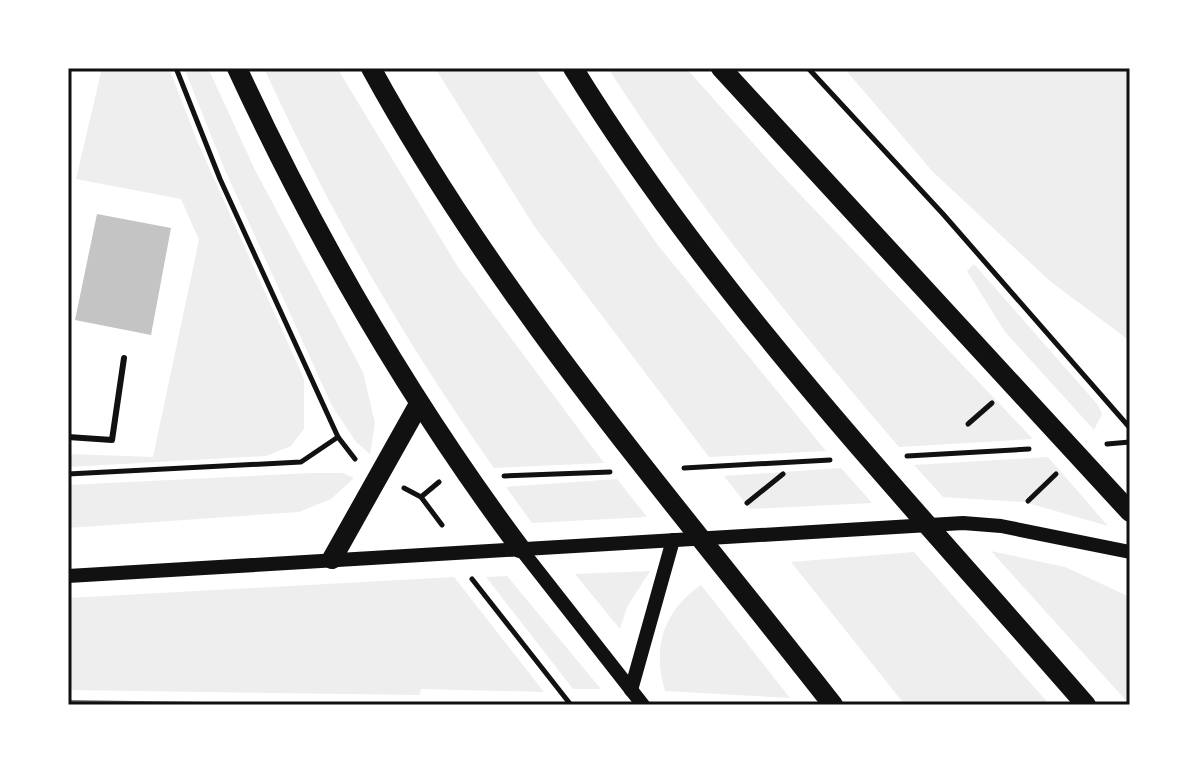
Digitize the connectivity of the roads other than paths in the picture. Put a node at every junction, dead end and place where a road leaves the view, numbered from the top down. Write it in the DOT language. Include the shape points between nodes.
graph roads {
  1 [pos="237,68"];
  2 [pos="371,68"];
  3 [pos="573,68"];
  4 [pos="721,68"];
  5 [pos="124,358"];
  6 [pos="419,404"];
  7 [pos="68,437"];
  8 [pos="1130,512"];
  9 [pos="673,540"];
  10 [pos="520,548"];
  11 [pos="1126,551"];
  12 [pos="332,559"];
  13 [pos="68,576"];
  14 [pos="631,690"];
  15 [pos="643,705"];
  16 [pos="833,705"];
  17 [pos="1086,705"];
  1 -- 6 [label="main road" via="343,277"];
  2 -- 16 [label="main road" via="467,226 553,347"];
  3 -- 17 [label="main road" via="720,278"];
  4 -- 8 [label="main road"];
  5 -- 7 [label="lane" via="112,440"];
  6 -- 10 [label="main road"];
  6 -- 12 [label="main road"];
  9 -- 10 [label="street"];
  9 -- 11 [label="street" via="963,523"];
  9 -- 14 [label="street"];
  10 -- 12 [label="street"];
  10 -- 14 [label="street"];
  12 -- 13 [label="street"];
  14 -- 15 [label="street"];
}
